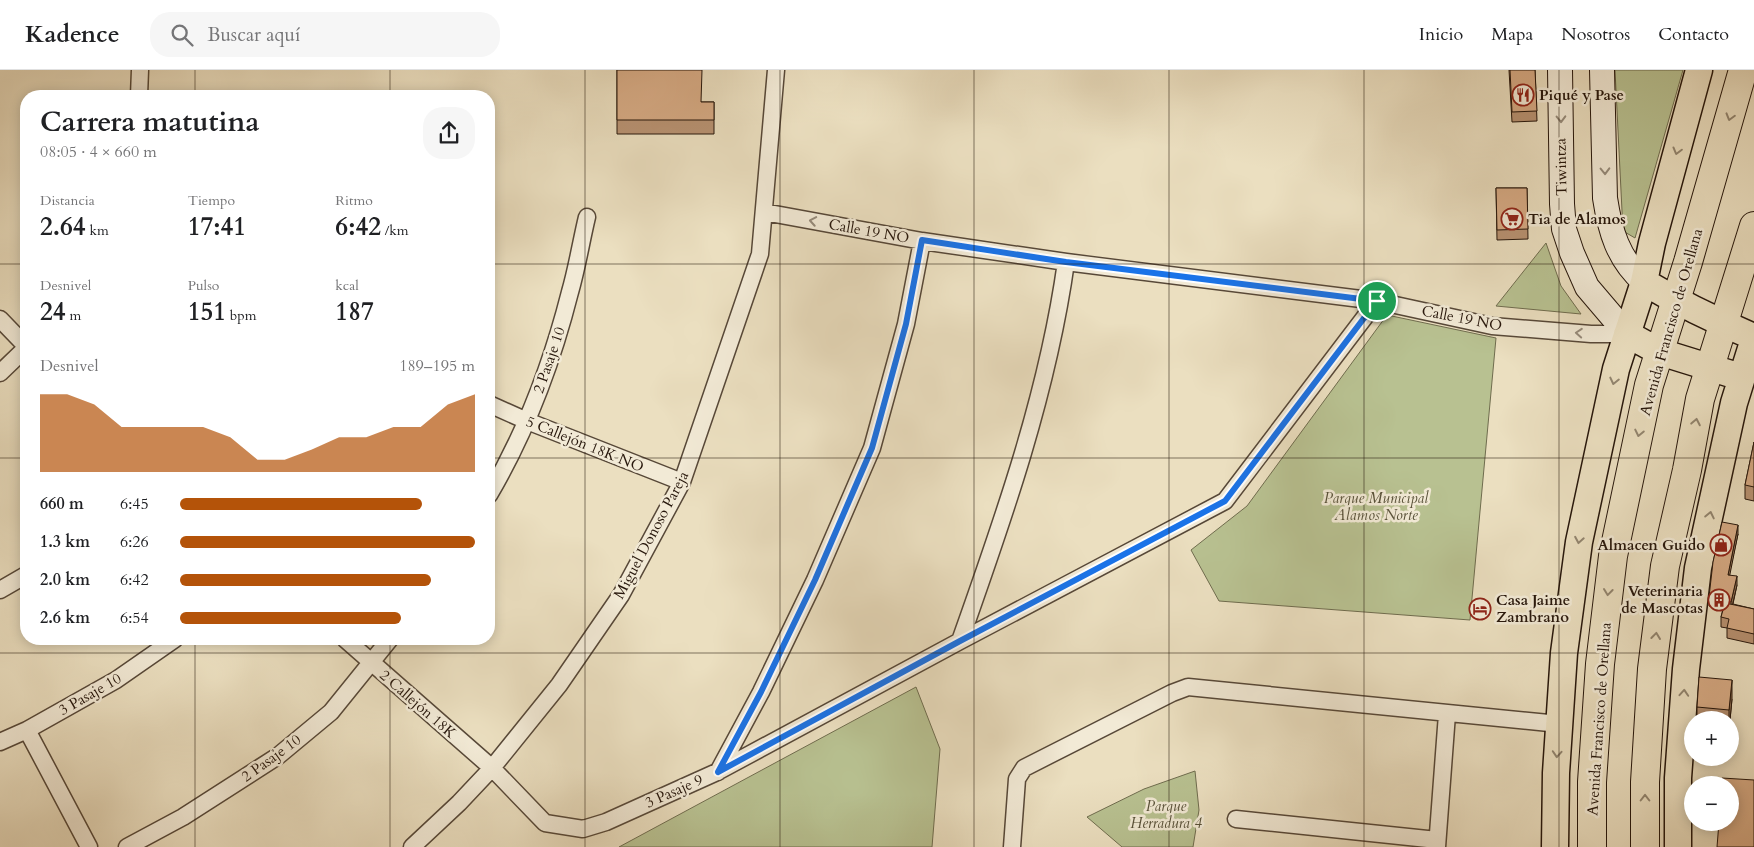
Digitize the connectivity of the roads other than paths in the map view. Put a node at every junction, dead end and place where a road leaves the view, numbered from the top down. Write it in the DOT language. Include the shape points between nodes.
graph roads {
  1 [pos="140,70"];
  2 [pos="776,70"];
  3 [pos="1560,70"];
  4 [pos="1602,70"];
  5 [pos="1699,70"];
  6 [pos="1743,70"];
  7 [pos="139,90"];
  8 [pos="764,212"];
  9 [pos="587,217"];
  10 [pos="1754,226"];
  11 [pos="922,240"];
  12 [pos="1066,262"];
  13 [pos="1644,282"];
  14 [pos="1377,301"];
  15 [pos="1676,301"];
  16 [pos="0,319"];
  17 [pos="1724,325"];
  18 [pos="1628,334"];
  19 [pos="1754,338"];
  20 [pos="20,341"];
  21 [pos="1660,352"];
  22 [pos="20,353"];
  23 [pos="1710,368"];
  24 [pos="0,373"];
  25 [pos="1748,378"];
  26 [pos="495,407"];
  27 [pos="527,421"];
  28 [pos="682,482"];
  29 [pos="495,483"];
  30 [pos="20,578"];
  31 [pos="0,590"];
  32 [pos="960,641"];
  33 [pos="166,645"];
  34 [pos="353,645"];
  35 [pos="385,645"];
  36 [pos="372,662"];
  37 [pos="1448,714"];
  38 [pos="1559,724"];
  39 [pos="27,730"];
  40 [pos="0,742"];
  41 [pos="492,768"];
  42 [pos="718,772"];
  43 [pos="1236,819"];
  44 [pos="1437,844"];
  45 [pos="414,846"];
  46 [pos="89,847"];
  47 [pos="127,847"];
  48 [pos="1012,847"];
  49 [pos="1555,847"];
  50 [pos="1592,847"];
  51 [pos="1645,847"];
  52 [pos="1678,847"];
  1 -- 7 [label="street"];
  2 -- 8 [label="street, Miguel Donoso Pareja"];
  3 -- 18 [label="street, Tiwintza, one-way" via="1564,229 1587,287"];
  4 -- 13 [label="street, one-way" via="1608,218 1620,252 1631,270"];
  5 -- 13 [label="main road, one-way"];
  6 -- 15 [label="highway, Avenida Francisco de Orellana, one-way"];
  11 -- 8 [label="street, Calle 19 NO, one-way"];
  8 -- 28 [label="street, Miguel Donoso Pareja" via="760,254"];
  9 -- 27 [label="street, 2 Pasaje 10" via="570,292 545,375"];
  10 -- 17 [label="highway"];
  11 -- 12 [label="street, Calle 19 NO"];
  11 -- 42 [label="street" via="906,324 872,448 815,580"];
  12 -- 14 [label="street, Calle 19 NO"];
  12 -- 32 [label="street" via="1048,363 1016,478"];
  13 -- 15 [label="main road"];
  13 -- 18 [label="main road"];
  18 -- 14 [label="street, Calle 19 NO, one-way" via="1492,326"];
  14 -- 32 [label="street, 3 Pasaje 9" via="1225,501"];
  15 -- 17 [label="main road"];
  15 -- 21 [label="highway, Avenida Francisco de Orellana"];
  16 -- 20 [label="street"];
  17 -- 19 [label="main road"];
  17 -- 23 [label="highway"];
  18 -- 21 [label="main road"];
  18 -- 38 [label="main road, one-way" via="1614,378 1579,542 1564,653"];
  19 -- 25 [label="main road"];
  21 -- 23 [label="main road"];
  21 -- 50 [label="highway, Avenida Francisco de Orellana, one-way" via="1613,556 1600,664 1592,782"];
  22 -- 24 [label="street"];
  23 -- 25 [label="main road"];
  51 -- 23 [label="highway, one-way" via="1645,782 1652,669 1664,566 1700,399"];
  52 -- 25 [label="main road, one-way" via="1678,778 1698,568 1734,403"];
  26 -- 27 [label="street, 5 Callejón 18K NO"];
  27 -- 28 [label="street, 5 Callejón 18K NO"];
  27 -- 29 [label="street, 2 Pasaje 10"];
  28 -- 41 [label="street, Miguel Donoso Pareja" via="621,596 559,685"];
  30 -- 31 [label="street"];
  32 -- 42 [label="street, 3 Pasaje 9"];
  33 -- 39 [label="street, 3 Pasaje 10" via="116,680"];
  34 -- 36 [label="street, 2 Callejón 18K"];
  35 -- 36 [label="street, 2 Pasaje 10"];
  36 -- 41 [label="street, 2 Callejón 18K"];
  36 -- 47 [label="street, 2 Pasaje 10" via="331,712 278,756 183,817"];
  37 -- 38 [label="street"];
  37 -- 44 [label="street"];
  37 -- 48 [label="street" via="1188,687 1024,768 1017,779"];
  38 -- 49 [label="main road, one-way"];
  39 -- 40 [label="street, 3 Pasaje 10"];
  39 -- 46 [label="street"];
  41 -- 42 [label="street, 3 Pasaje 9" via="545,823 583,829"];
  41 -- 45 [label="street, Miguel Donoso Pareja"];
  43 -- 44 [label="street"];
}
